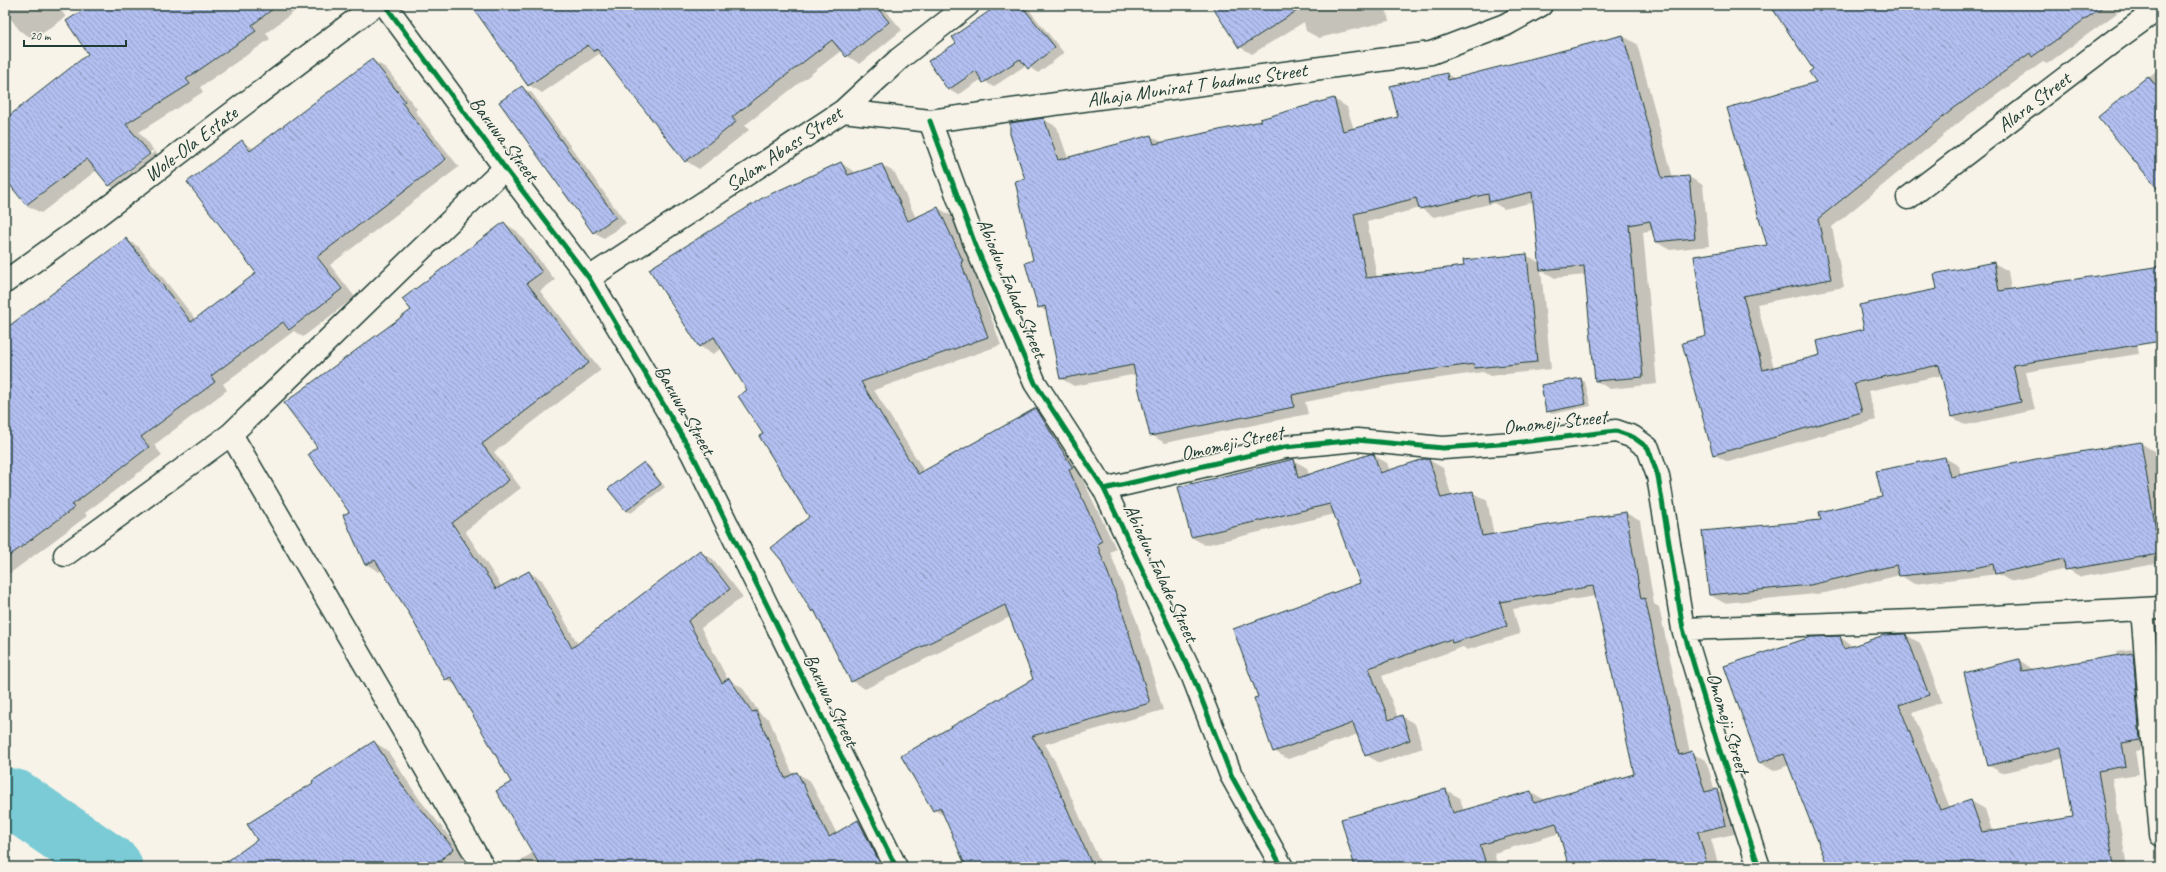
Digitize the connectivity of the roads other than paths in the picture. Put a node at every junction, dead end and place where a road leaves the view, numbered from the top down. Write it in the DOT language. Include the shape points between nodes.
graph roads {
  1 [pos="375,5"];
  2 [pos="385,5"];
  3 [pos="968,5"];
  4 [pos="1541,5"];
  5 [pos="2161,7"];
  6 [pos="843,111"];
  7 [pos="930,121"];
  8 [pos="505,168"];
  9 [pos="1908,198"];
  10 [pos="589,278"];
  11 [pos="5,282"];
  12 [pos="231,434"];
  13 [pos="1104,489"];
  14 [pos="65,555"];
  15 [pos="2152,609"];
  16 [pos="1683,629"];
  17 [pos="2161,835"];
  18 [pos="483,867"];
  19 [pos="896,867"];
  20 [pos="1282,867"];
  21 [pos="1759,867"];
  1 -- 11 [label="street, Wole-Ola Estate" via="90,221"];
  2 -- 8 [label="street, Baruwa Street"];
  3 -- 6 [label="street, Salam Abass Street" via="899,59"];
  4 -- 7 [label="street, Alhaja Munirat T badmus Street" via="1505,25 1431,53"];
  5 -- 9 [label="street, Alara Street"];
  6 -- 7 [label="street, Alhaja Munirat T badmus Street"];
  6 -- 10 [label="street, Salam Abass Street"];
  7 -- 13 [label="street, Abiodun Falade Street" via="974,244 1035,383"];
  8 -- 10 [label="street, Baruwa Street"];
  8 -- 12 [label="street"];
  10 -- 19 [label="street, Baruwa Street" via="692,452"];
  12 -- 14 [label="street"];
  12 -- 18 [label="street"];
  13 -- 16 [label="street, Omomeji Street" via="1285,447 1357,440 1442,448 1616,431 1633,437 1648,448 1658,476"];
  13 -- 20 [label="street, Abiodun Falade Street" via="1193,677 1231,775"];
  15 -- 16 [label="street"];
  15 -- 17 [label="street"];
  16 -- 21 [label="street, Omomeji Street"];
}
